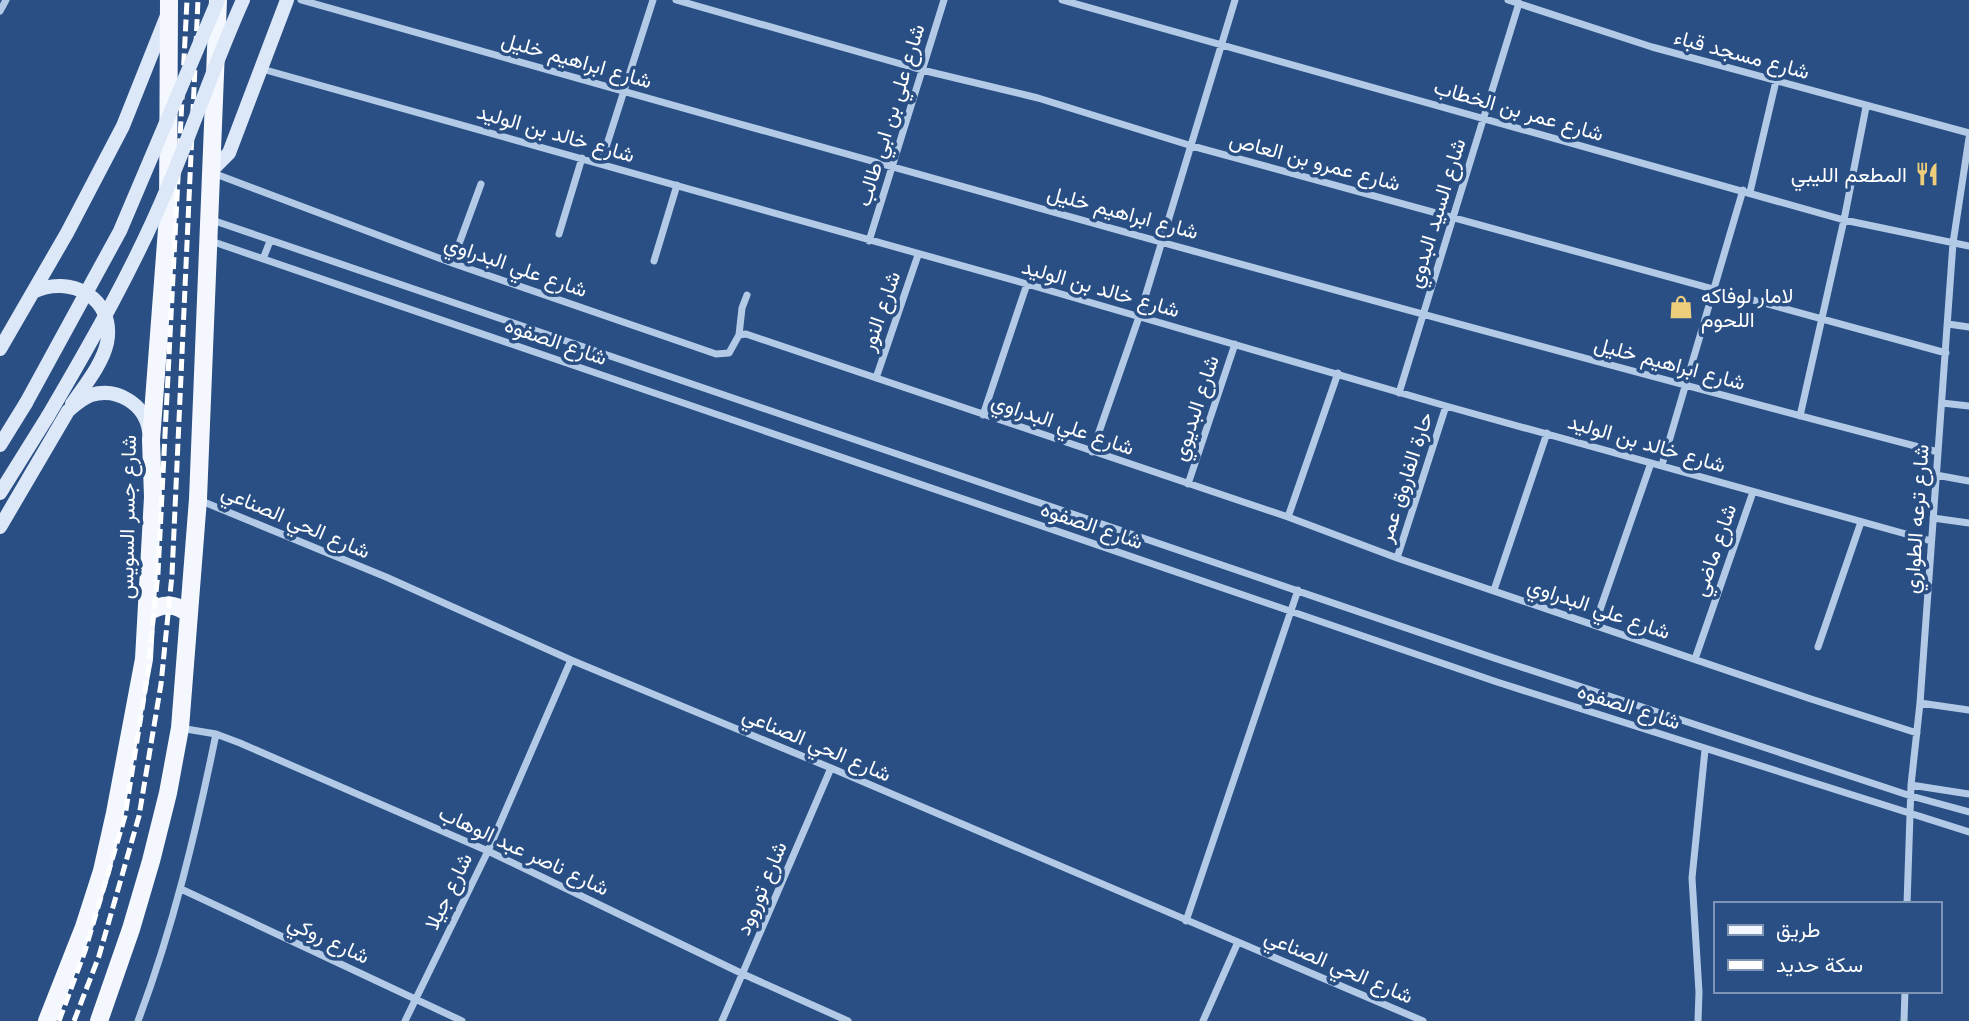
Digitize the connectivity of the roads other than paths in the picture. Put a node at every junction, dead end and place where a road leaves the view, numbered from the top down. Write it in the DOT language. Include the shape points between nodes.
graph roads {
  1 [pos="6,0"];
  2 [pos="218,0"];
  3 [pos="243,0"];
  4 [pos="287,0"];
  5 [pos="301,0"];
  6 [pos="653,0"];
  7 [pos="676,0"];
  8 [pos="944,0"];
  9 [pos="1062,0"];
  10 [pos="1235,0"];
  11 [pos="1508,0"];
  12 [pos="1519,3"];
  13 [pos="169,7"];
  14 [pos="0,11"];
  15 [pos="1222,45"];
  16 [pos="262,69"];
  17 [pos="922,69"];
  18 [pos="1776,81"];
  19 [pos="624,91"];
  20 [pos="1866,107"];
  21 [pos="1484,119"];
  22 [pos="1969,133"];
  23 [pos="1969,138"];
  24 [pos="1192,146"];
  25 [pos="582,158"];
  26 [pos="601,163"];
  27 [pos="892,166"];
  28 [pos="1968,166"];
  29 [pos="210,172"];
  30 [pos="481,184"];
  31 [pos="677,185"];
  32 [pos="1746,191"];
  33 [pos="208,218"];
  34 [pos="1453,218"];
  35 [pos="1844,220"];
  36 [pos="559,234"];
  37 [pos="208,240"];
  38 [pos="270,241"];
  39 [pos="869,241"];
  40 [pos="1163,241"];
  41 [pos="1953,243"];
  42 [pos="1969,246"];
  43 [pos="918,255"];
  44 [pos="263,259"];
  45 [pos="654,261"];
  46 [pos="452,263"];
  47 [pos="1027,284"];
  48 [pos="1714,288"];
  49 [pos="33,292"];
  50 [pos="747,295"];
  51 [pos="1423,314"];
  52 [pos="1139,317"];
  53 [pos="1822,321"];
  54 [pos="1948,324"];
  55 [pos="1969,327"];
  56 [pos="739,335"];
  57 [pos="1235,344"];
  58 [pos="0,349"];
  59 [pos="1946,353"];
  60 [pos="1338,373"];
  61 [pos="876,378"];
  62 [pos="1685,386"];
  63 [pos="1399,393"];
  64 [pos="1942,402"];
  65 [pos="1969,406"];
  66 [pos="1446,407"];
  67 [pos="68,411"];
  68 [pos="983,415"];
  69 [pos="1800,416"];
  70 [pos="1547,433"];
  71 [pos="151,440"];
  72 [pos="0,445"];
  73 [pos="1092,452"];
  74 [pos="1938,452"];
  75 [pos="1651,463"];
  76 [pos="1662,465"];
  77 [pos="1936,475"];
  78 [pos="1969,481"];
  79 [pos="1188,484"];
  80 [pos="1753,492"];
  81 [pos="0,493"];
  82 [pos="198,499"];
  83 [pos="1288,517"];
  84 [pos="1933,518"];
  85 [pos="1861,522"];
  86 [pos="1969,523"];
  87 [pos="0,527"];
  88 [pos="1931,541"];
  89 [pos="1397,558"];
  90 [pos="1298,590"];
  91 [pos="1494,590"];
  92 [pos="1291,610"];
  93 [pos="148,612"];
  94 [pos="189,614"];
  95 [pos="1595,624"];
  96 [pos="1818,647"];
  97 [pos="1695,659"];
  98 [pos="571,660"];
  99 [pos="1920,703"];
  100 [pos="1969,710"];
  101 [pos="180,728"];
  102 [pos="1917,733"];
  103 [pos="216,734"];
  104 [pos="1705,750"];
  105 [pos="831,768"];
  106 [pos="1911,785"];
  107 [pos="1969,794"];
  108 [pos="1911,796"];
  109 [pos="1969,813"];
  110 [pos="1910,814"];
  111 [pos="1969,832"];
  112 [pos="488,850"];
  113 [pos="181,889"];
  114 [pos="1907,902"];
  115 [pos="1186,921"];
  116 [pos="1238,942"];
  117 [pos="743,974"];
  118 [pos="1905,993"];
  119 [pos="415,999"];
  120 [pos="47,1021"];
  121 [pos="99,1021"];
  122 [pos="138,1021"];
  123 [pos="405,1021"];
  124 [pos="463,1021"];
  125 [pos="722,1021"];
  126 [pos="848,1021"];
  127 [pos="1203,1021"];
  128 [pos="1423,1021"];
  129 [pos="1698,1021"];
  130 [pos="1904,1021"];
  1 -- 14 [label="street"];
  2 -- 29 [label="main road"];
  2 -- 72 [label="main road, bridge" via="120,231"];
  3 -- 81 [label="main road, bridge" via="145,238 100,325"];
  4 -- 16 [label="main road"];
  5 -- 19 [label="street, شارع ابراهيم خليل"];
  6 -- 19 [label="street"];
  7 -- 17 [label="street, شارع عمرو بن العاص"];
  8 -- 17 [label="street, شارع علي بن ابي طالب"];
  9 -- 15 [label="street, شارع عمر بن الخطاب"];
  10 -- 15 [label="street"];
  11 -- 12 [label="street, شارع مسجد قباء"];
  12 -- 18 [label="street, شارع مسجد قباء"];
  12 -- 21 [label="street, شارع السيد البدوي"];
  13 -- 49 [label="main road" via="123,126"];
  13 -- 71 [label="main road, شارع جسر السويس" via="168,216"];
  15 -- 21 [label="street, شارع عمر بن الخطاب"];
  15 -- 24 [label="street"];
  16 -- 25 [label="street, شارع خالد بن الوليد"];
  16 -- 29 [label="main road" via="229,153"];
  17 -- 24 [label="street, شارع عمرو بن العاص" via="1038,98"];
  17 -- 27 [label="street, شارع علي بن ابي طالب"];
  18 -- 20 [label="street, شارع مسجد قباء"];
  18 -- 32 [label="street"];
  19 -- 26 [label="street"];
  19 -- 27 [label="street, شارع ابراهيم خليل"];
  20 -- 22 [label="street, شارع مسجد قباء"];
  20 -- 35 [label="street"];
  21 -- 32 [label="street, شارع عمر بن الخطاب"];
  21 -- 34 [label="street, شارع السيد البدوي"];
  23 -- 28 [label="street, شارع ترعه الطواري"];
  24 -- 34 [label="street, شارع عمرو بن العاص"];
  24 -- 40 [label="street"];
  25 -- 26 [label="street, شارع خالد بن الوليد"];
  25 -- 36 [label="street"];
  26 -- 31 [label="street, شارع خالد بن الوليد"];
  27 -- 39 [label="street, شارع علي بن ابي طالب"];
  27 -- 40 [label="street, شارع ابراهيم خليل"];
  28 -- 41 [label="street, شارع ترعه الطواري"];
  29 -- 33 [label="main road"];
  29 -- 46 [label="street, شارع علي البدراوي"];
  30 -- 46 [label="street"];
  31 -- 39 [label="street, شارع خالد بن الوليد"];
  31 -- 45 [label="street"];
  32 -- 35 [label="street, شارع عمر بن الخطاب"];
  32 -- 48 [label="street"];
  33 -- 37 [label="main road"];
  33 -- 38 [label="street, شارع الصفوه"];
  34 -- 48 [label="street, شارع عمرو بن العاص"];
  34 -- 51 [label="street, شارع السيد البدوي"];
  35 -- 41 [label="street, شارع عمر بن الخطاب"];
  35 -- 53 [label="street"];
  37 -- 44 [label="street, شارع الصفوه"];
  37 -- 82 [label="main road"];
  38 -- 44 [label="street"];
  38 -- 90 [label="street, شارع الصفوه"];
  39 -- 43 [label="street, شارع خالد بن الوليد"];
  40 -- 51 [label="street, شارع ابراهيم خليل"];
  40 -- 52 [label="street"];
  41 -- 42 [label="street, شارع عمر بن الخطاب"];
  41 -- 54 [label="street, شارع ترعه الطواري"];
  43 -- 47 [label="street, شارع خالد بن الوليد"];
  43 -- 61 [label="street, شارع النور"];
  44 -- 92 [label="street, شارع الصفوه"];
  46 -- 56 [label="street, شارع علي البدراوي" via="716,354 729,353"];
  47 -- 52 [label="street, شارع خالد بن الوليد"];
  47 -- 68 [label="street"];
  48 -- 53 [label="street, شارع عمرو بن العاص"];
  48 -- 62 [label="street"];
  49 -- 58 [label="main road"];
  49 -- 67 [label="main road" via="52,285 72,286 96,302 105,319 107,338 102,356"];
  50 -- 56 [label="street"];
  51 -- 62 [label="street, شارع ابراهيم خليل"];
  51 -- 63 [label="street, شارع السيد البدوي"];
  52 -- 57 [label="street, شارع خالد بن الوليد"];
  52 -- 73 [label="street"];
  53 -- 59 [label="street, شارع عمرو بن العاص"];
  53 -- 69 [label="street"];
  54 -- 55 [label="street"];
  54 -- 59 [label="street, شارع ترعه الطواري"];
  56 -- 61 [label="street, شارع علي البدراوي"];
  57 -- 60 [label="street, شارع خالد بن الوليد"];
  57 -- 79 [label="street, شارع البديوي"];
  59 -- 64 [label="street, شارع ترعه الطواري"];
  60 -- 63 [label="street, شارع خالد بن الوليد"];
  60 -- 83 [label="street"];
  61 -- 68 [label="street, شارع علي البدراوي"];
  62 -- 69 [label="street, شارع ابراهيم خليل"];
  62 -- 76 [label="street"];
  63 -- 66 [label="street, شارع خالد بن الوليد"];
  64 -- 65 [label="street"];
  64 -- 74 [label="street, شارع ترعه الطواري"];
  66 -- 70 [label="street, شارع خالد بن الوليد"];
  66 -- 89 [label="street, حارة الفاروق عمر"];
  67 -- 71 [label="main road" via="92,395 120,395 143,412"];
  67 -- 87 [label="main road"];
  68 -- 73 [label="street, شارع علي البدراوي"];
  69 -- 74 [label="street, شارع ابراهيم خليل"];
  70 -- 75 [label="street, شارع خالد بن الوليد"];
  70 -- 91 [label="street"];
  71 -- 93 [label="main road, شارع جسر السويس"];
  73 -- 79 [label="street, شارع علي البدراوي"];
  74 -- 77 [label="street, شارع ترعه الطواري"];
  75 -- 76 [label="street, شارع خالد بن الوليد"];
  75 -- 95 [label="street"];
  76 -- 80 [label="street, شارع خالد بن الوليد"];
  77 -- 78 [label="street"];
  77 -- 84 [label="street, شارع ترعه الطواري"];
  79 -- 83 [label="street, شارع علي البدراوي"];
  80 -- 85 [label="street, شارع خالد بن الوليد"];
  80 -- 97 [label="street, شارع ماضي"];
  82 -- 94 [label="main road"];
  82 -- 98 [label="street, شارع الحي الصناعي"];
  83 -- 89 [label="street, شارع علي البدراوي"];
  84 -- 86 [label="street"];
  84 -- 88 [label="street, شارع ترعه الطواري"];
  85 -- 88 [label="street, شارع خالد بن الوليد"];
  85 -- 96 [label="street"];
  88 -- 99 [label="street, شارع ترعه الطواري"];
  89 -- 91 [label="street, شارع علي البدراوي"];
  90 -- 92 [label="street"];
  90 -- 108 [label="street, شارع الصفوه"];
  91 -- 95 [label="street, شارع علي البدراوي"];
  92 -- 104 [label="street, شارع الصفوه"];
  92 -- 115 [label="street"];
  93 -- 94 [label="main road" via="171,605"];
  93 -- 120 [label="main road, شارع جسر السويس" via="137,703 102,871"];
  94 -- 101 [label="main road"];
  95 -- 97 [label="street, شارع علي البدراوي"];
  97 -- 102 [label="street, شارع علي البدراوي"];
  98 -- 105 [label="street, شارع الحي الصناعي"];
  98 -- 112 [label="street, شارع جيلا"];
  99 -- 100 [label="street"];
  99 -- 102 [label="street, شارع ترعه الطواري"];
  101 -- 103 [label="street, شارع ناصر عبد الوهاب"];
  101 -- 121 [label="main road" via="151,861"];
  102 -- 106 [label="street, شارع ترعه الطواري"];
  103 -- 112 [label="street, شارع ناصر عبد الوهاب"];
  103 -- 113 [label="street"];
  104 -- 110 [label="street, شارع الصفوه"];
  104 -- 129 [label="street" via="1692,878"];
  105 -- 115 [label="street, شارع الحي الصناعي"];
  105 -- 117 [label="street, شارع توروود"];
  106 -- 107 [label="street"];
  106 -- 108 [label="street, شارع ترعه الطواري"];
  108 -- 109 [label="street, شارع الصفوه"];
  108 -- 110 [label="street, شارع ترعه الطواري"];
  110 -- 111 [label="street, شارع الصفوه"];
  110 -- 114 [label="street, شارع ترعه الطواري"];
  112 -- 117 [label="street, شارع ناصر عبد الوهاب"];
  112 -- 119 [label="street, شارع جيلا"];
  113 -- 119 [label="street, شارع روكي"];
  113 -- 122 [label="street"];
  115 -- 116 [label="street, شارع الحي الصناعي"];
  116 -- 127 [label="street"];
  116 -- 128 [label="street, شارع الحي الصناعي"];
  117 -- 125 [label="street, شارع توروود"];
  117 -- 126 [label="street, شارع ناصر عبد الوهاب"];
  118 -- 130 [label="street"];
  119 -- 123 [label="street, شارع جيلا"];
  119 -- 124 [label="street, شارع روكي"];
}
